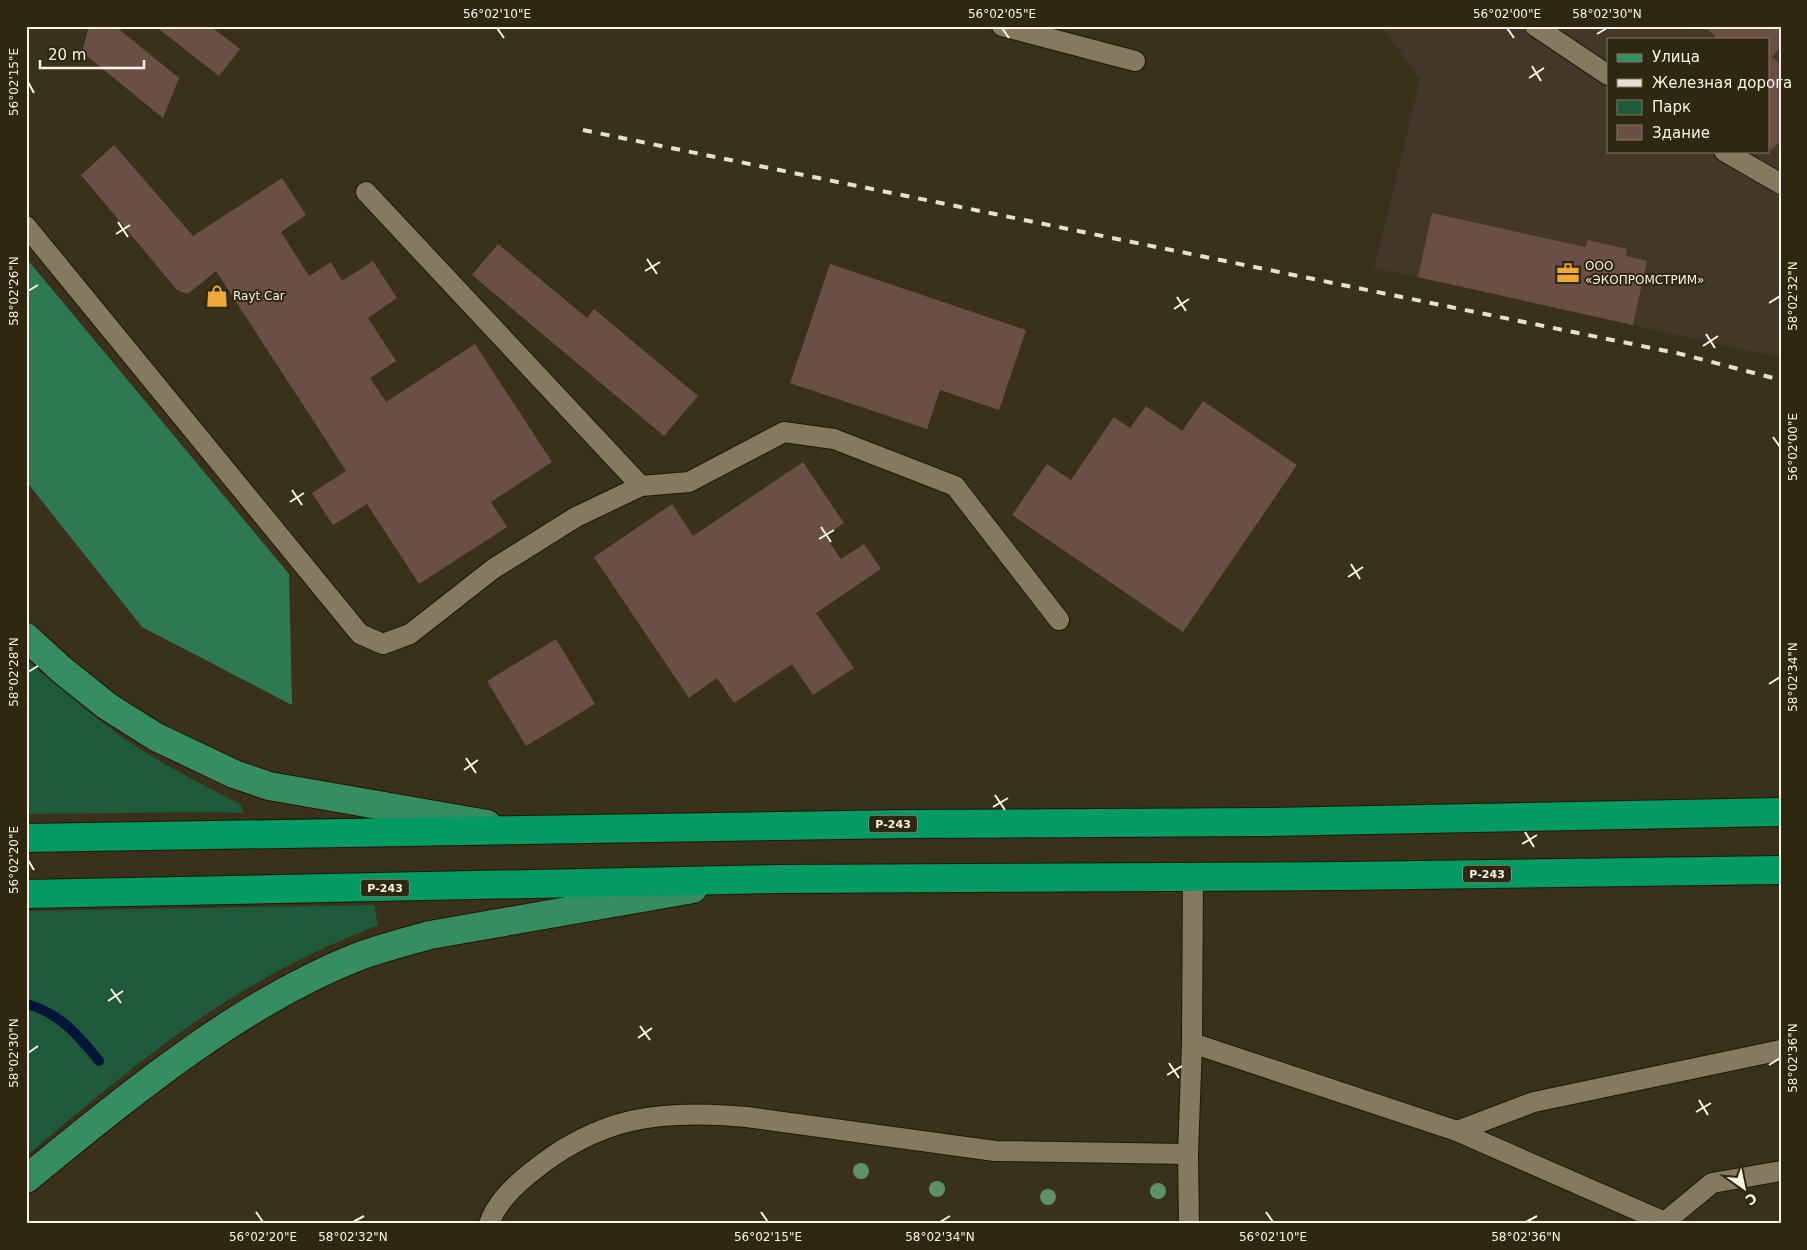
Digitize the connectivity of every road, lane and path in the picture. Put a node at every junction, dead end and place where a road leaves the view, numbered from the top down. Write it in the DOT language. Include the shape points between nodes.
graph roads {
  1 [pos="1002,26"];
  2 [pos="1535,26"];
  3 [pos="1135,61"];
  4 [pos="1607,74"];
  5 [pos="1726,152"];
  6 [pos="1781,184"];
  7 [pos="366,192"];
  8 [pos="26,226"];
  9 [pos="641,486"];
  10 [pos="1059,620"];
  11 [pos="26,637"];
  12 [pos="1781,812"];
  13 [pos="518,829"];
  14 [pos="26,838"];
  15 [pos="1781,870"];
  16 [pos="1193,877"];
  17 [pos="743,880"];
  18 [pos="26,894"];
  19 [pos="1192,1043"];
  20 [pos="1781,1050"];
  21 [pos="1457,1131"];
  22 [pos="1188,1154"];
  23 [pos="1781,1171"];
  24 [pos="26,1179"];
  25 [pos="1667,1223"];
  26 [pos="490,1224"];
  27 [pos="1189,1224"];
  1 -- 3 [label="lane"];
  2 -- 4 [label="lane"];
  5 -- 6 [label="lane"];
  7 -- 9 [label="lane"];
  8 -- 9 [label="lane" via="360,634 383,644 410,634 493,570 576,517"];
  9 -- 10 [label="lane" via="689,482 784,432 834,439 955,486"];
  11 -- 13 [label="main road" via="107,706 156,737 234,774 269,786"];
  12 -- 13 [label="highway, Р-243" via="1268,822"];
  13 -- 14 [label="highway, Р-243"];
  15 -- 16 [label="highway, Р-243"];
  16 -- 17 [label="highway, Р-243"];
  16 -- 19 [label="lane"];
  17 -- 18 [label="highway, Р-243"];
  17 -- 24 [label="main road" via="430,935 358,957 286,991 192,1049"];
  19 -- 21 [label="lane"];
  19 -- 22 [label="lane"];
  20 -- 21 [label="lane" via="1534,1102"];
  21 -- 25 [label="lane"];
  22 -- 26 [label="lane" via="995,1151 709,1113 646,1117 618,1123 591,1134 542,1163 503,1199"];
  22 -- 27 [label="lane"];
  23 -- 25 [label="lane" via="1712,1183"];
}
